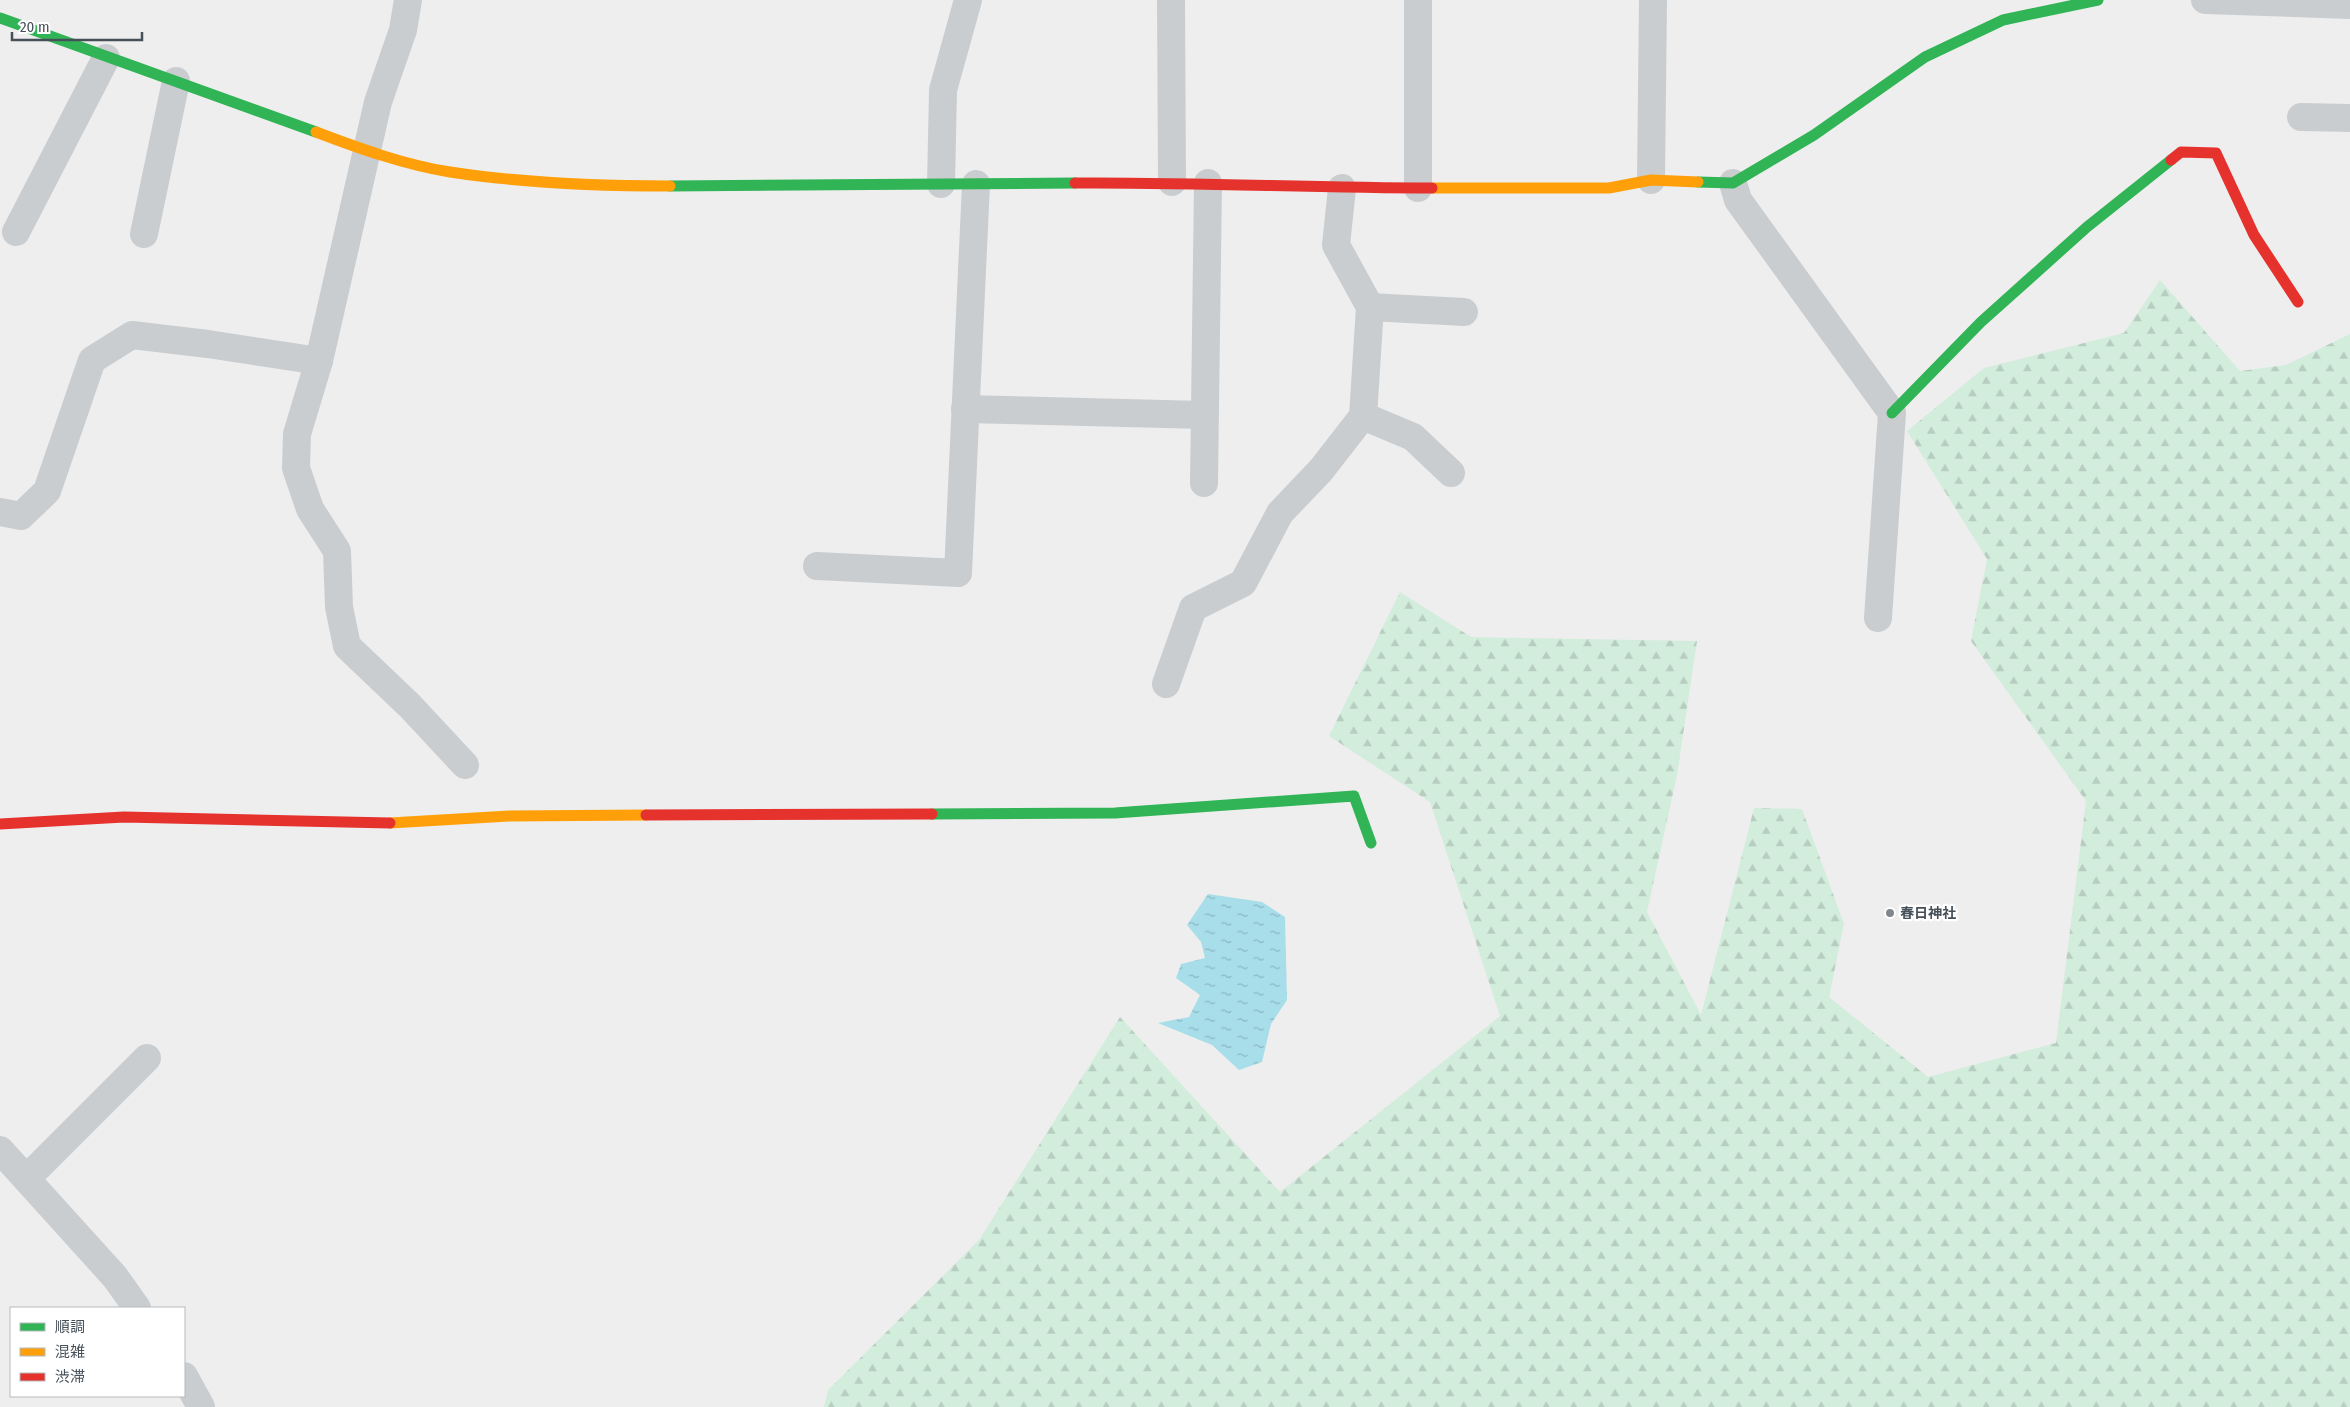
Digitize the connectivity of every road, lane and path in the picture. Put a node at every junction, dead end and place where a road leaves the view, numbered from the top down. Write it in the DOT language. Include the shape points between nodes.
graph roads {
  1 [pos="408,0"];
  2 [pos="968,0"];
  3 [pos="1171,0"];
  4 [pos="1418,0"];
  5 [pos="1652,0"];
  6 [pos="2098,0"];
  7 [pos="2205,0"];
  8 [pos="2350,5"];
  9 [pos="0,18"];
  10 [pos="106,58"];
  11 [pos="176,81"];
  12 [pos="2302,117"];
  13 [pos="2350,118"];
  14 [pos="367,151"];
  15 [pos="1651,180"];
  16 [pos="1172,182"];
  17 [pos="1208,183"];
  18 [pos="1733,183"];
  19 [pos="941,184"];
  20 [pos="976,184"];
  21 [pos="1342,188"];
  22 [pos="1418,188"];
  23 [pos="16,232"];
  24 [pos="144,234"];
  25 [pos="2298,302"];
  26 [pos="1370,307"];
  27 [pos="1464,312"];
  28 [pos="319,361"];
  29 [pos="965,409"];
  30 [pos="1892,413"];
  31 [pos="1204,415"];
  32 [pos="1363,416"];
  33 [pos="1451,473"];
  34 [pos="1204,483"];
  35 [pos="0,512"];
  36 [pos="817,566"];
  37 [pos="1878,618"];
  38 [pos="1166,684"];
  39 [pos="465,765"];
  40 [pos="0,824"];
  41 [pos="1371,843"];
  42 [pos="147,1058"];
  43 [pos="0,1150"];
  44 [pos="27,1178"];
  45 [pos="136,1307"];
  46 [pos="185,1378"];
  47 [pos="201,1407"];
  1 -- 14 [label="street" via="403,30 378,102"];
  2 -- 19 [label="street" via="943,90"];
  3 -- 16 [label="street"];
  4 -- 22 [label="street"];
  5 -- 15 [label="street"];
  6 -- 18 [label="street" via="2003,20 1925,57 1814,135"];
  7 -- 8 [label="street"];
  9 -- 10 [label="street"];
  10 -- 11 [label="street"];
  10 -- 23 [label="street"];
  11 -- 14 [label="street"];
  11 -- 24 [label="street"];
  12 -- 13 [label="street"];
  14 -- 19 [label="street" via="449,172 539,182 651,186"];
  14 -- 28 [label="street"];
  15 -- 18 [label="street"];
  15 -- 22 [label="street" via="1609,188"];
  16 -- 17 [label="street"];
  16 -- 20 [label="street"];
  17 -- 21 [label="street"];
  17 -- 31 [label="street"];
  18 -- 30 [label="street" via="1738,200"];
  19 -- 20 [label="street"];
  20 -- 29 [label="street"];
  21 -- 22 [label="street"];
  21 -- 26 [label="street" via="1336,245"];
  25 -- 30 [label="street" via="2254,235 2216,153 2181,152 2087,227 1981,322"];
  26 -- 27 [label="street"];
  26 -- 32 [label="street"];
  28 -- 35 [label="street" via="132,335 92,360 47,491 21,516"];
  28 -- 39 [label="street" via="297,434 296,468 310,509 337,551 339,607 347,646"];
  29 -- 31 [label="street"];
  29 -- 36 [label="street" via="958,573"];
  30 -- 37 [label="street"];
  31 -- 34 [label="street"];
  32 -- 33 [label="street" via="1413,437"];
  32 -- 38 [label="street" via="1321,470 1280,513 1243,584 1194,608"];
  40 -- 41 [label="street" via="124,817 396,823 509,816 1116,813 1354,796"];
  42 -- 44 [label="street"];
  43 -- 44 [label="street"];
  44 -- 45 [label="street" via="115,1277"];
  46 -- 47 [label="street"];
}
